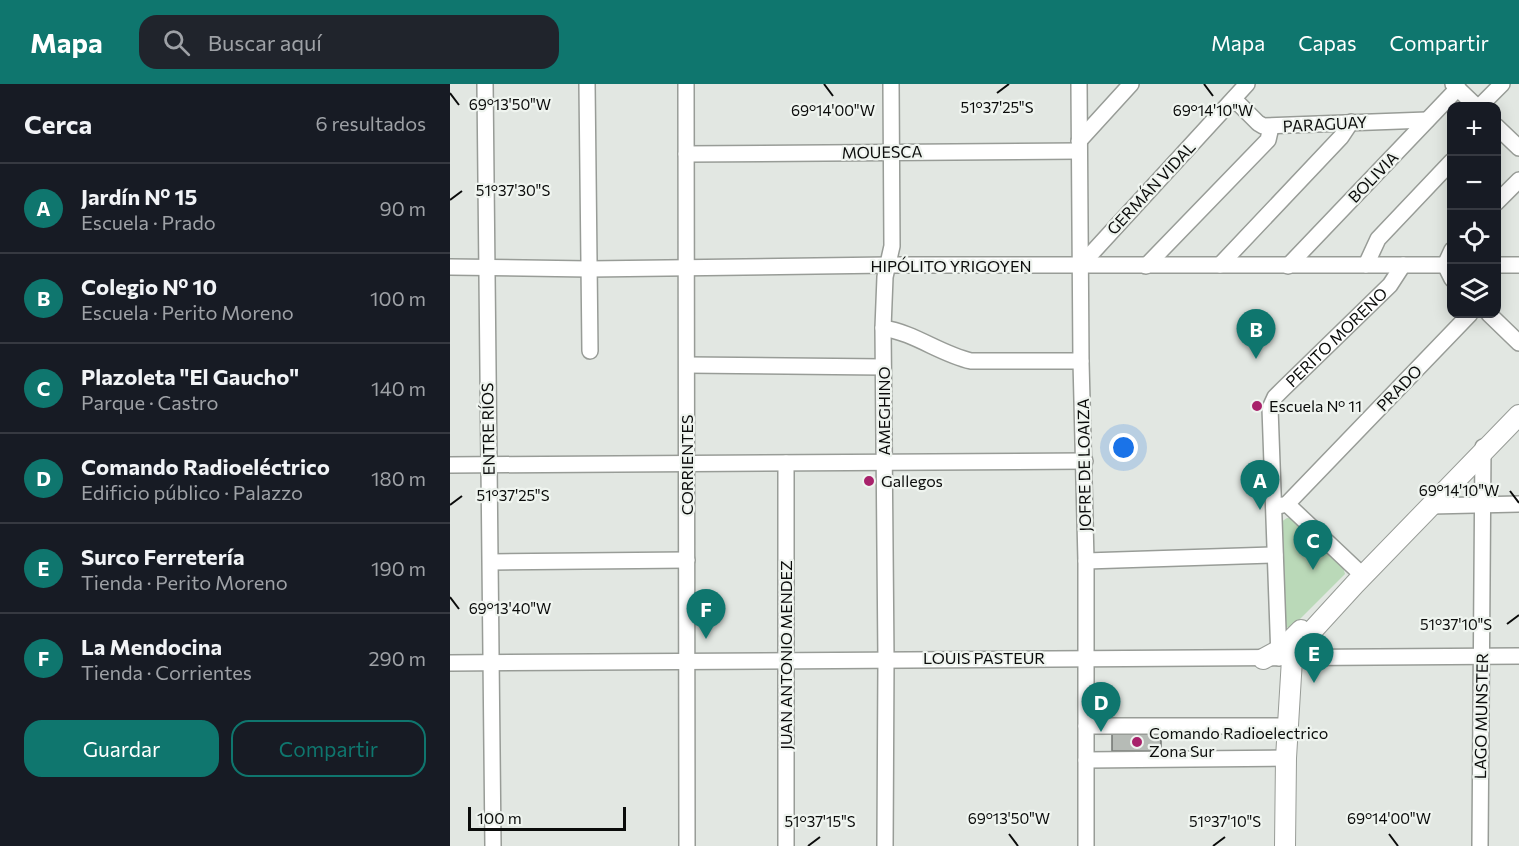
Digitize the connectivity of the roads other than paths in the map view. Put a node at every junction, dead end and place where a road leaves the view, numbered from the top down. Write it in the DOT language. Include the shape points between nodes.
graph roads {
  1 [pos="485,84"];
  2 [pos="587,84"];
  3 [pos="686,84"];
  4 [pos="891,84"];
  5 [pos="1078,84"];
  6 [pos="1131,84"];
  7 [pos="1247,84"];
  8 [pos="1503,84"];
  9 [pos="1456,86"];
  10 [pos="1234,99"];
  11 [pos="1474,102"];
  12 [pos="1483,102"];
  13 [pos="1427,120"];
  14 [pos="1351,123"];
  15 [pos="1271,127"];
  16 [pos="1501,130"];
  17 [pos="1079,146"];
  18 [pos="1519,148"];
  19 [pos="891,152"];
  20 [pos="686,154"];
  21 [pos="1447,166"];
  22 [pos="1519,180"];
  23 [pos="1501,199"];
  24 [pos="1220,265"];
  25 [pos="1366,265"];
  26 [pos="1403,265"];
  27 [pos="1501,265"];
  28 [pos="1519,265"];
  29 [pos="888,266"];
  30 [pos="1080,266"];
  31 [pos="1146,266"];
  32 [pos="1288,266"];
  33 [pos="450,267"];
  34 [pos="486,267"];
  35 [pos="686,268"];
  36 [pos="589,269"];
  37 [pos="1447,270"];
  38 [pos="1466,318"];
  39 [pos="1493,318"];
  40 [pos="883,328"];
  41 [pos="1519,343"];
  42 [pos="590,351"];
  43 [pos="1081,361"];
  44 [pos="687,365"];
  45 [pos="884,367"];
  46 [pos="1519,404"];
  47 [pos="1519,415"];
  48 [pos="1483,446"];
  49 [pos="1085,461"];
  50 [pos="884,462"];
  51 [pos="786,463"];
  52 [pos="686,464"];
  53 [pos="450,465"];
  54 [pos="489,465"];
  55 [pos="1483,504"];
  56 [pos="1519,504"];
  57 [pos="1281,506"];
  58 [pos="1431,506"];
  59 [pos="1275,555"];
  60 [pos="687,560"];
  61 [pos="1086,561"];
  62 [pos="491,562"];
  63 [pos="1358,571"];
  64 [pos="1519,656"];
  65 [pos="1086,657"];
  66 [pos="1278,657"];
  67 [pos="1482,657"];
  68 [pos="886,659"];
  69 [pos="786,661"];
  70 [pos="492,662"];
  71 [pos="688,662"];
  72 [pos="450,663"];
  73 [pos="1086,726"];
  74 [pos="1287,726"];
  75 [pos="1286,758"];
  76 [pos="1086,760"];
  77 [pos="493,846"];
  78 [pos="687,846"];
  79 [pos="786,846"];
  80 [pos="885,846"];
  81 [pos="1086,846"];
  82 [pos="1285,846"];
  83 [pos="1480,846"];
  1 -- 34 [label="street, ENTRE RÍOS"];
  2 -- 36 [label="street"];
  3 -- 20 [label="street, CORRIENTES"];
  4 -- 19 [label="street, AMEGHINO"];
  5 -- 17 [label="street, JOFRE DE LOAIZA"];
  6 -- 17 [label="street"];
  7 -- 10 [label="street, GERMÁN VIDAL"];
  8 -- 12 [label="street"];
  9 -- 11 [label="street"];
  9 -- 13 [label="street, BOLIVIA"];
  10 -- 15 [label="street, PARAGUAY" via="1258,123"];
  10 -- 30 [label="street, GERMÁN VIDAL"];
  13 -- 14 [label="street, PARAGUAY"];
  13 -- 32 [label="street, BOLIVIA"];
  14 -- 15 [label="street, PARAGUAY"];
  14 -- 24 [label="street"];
  15 -- 31 [label="street" via="1268,140"];
  16 -- 18 [label="street"];
  17 -- 19 [label="street, MOUESCA"];
  17 -- 30 [label="street, JOFRE DE LOAIZA"];
  19 -- 20 [label="street, MOUESCA"];
  19 -- 29 [label="street, AMEGHINO" via="892,246"];
  20 -- 35 [label="street, CORRIENTES"];
  21 -- 25 [label="street" via="1378,239"];
  22 -- 23 [label="street"];
  24 -- 31 [label="street, HIPÓLITO YRIGOYEN"];
  24 -- 32 [label="street, HIPÓLITO YRIGOYEN"];
  25 -- 26 [label="street, HIPÓLITO YRIGOYEN"];
  25 -- 32 [label="street, HIPÓLITO YRIGOYEN"];
  26 -- 37 [label="street, HIPÓLITO YRIGOYEN"];
  26 -- 57 [label="street, PERITO MORENO" via="1390,285 1275,397 1270,408"];
  27 -- 28 [label="street"];
  29 -- 30 [label="street, HIPÓLITO YRIGOYEN"];
  29 -- 35 [label="street, HIPÓLITO YRIGOYEN"];
  29 -- 40 [label="street, AMEGHINO"];
  30 -- 31 [label="street, HIPÓLITO YRIGOYEN"];
  30 -- 43 [label="street, JOFRE DE LOAIZA"];
  33 -- 34 [label="street, HIPÓLITO YRIGOYEN"];
  34 -- 36 [label="street, HIPÓLITO YRIGOYEN"];
  34 -- 54 [label="street, ENTRE RÍOS"];
  35 -- 36 [label="street, HIPÓLITO YRIGOYEN"];
  35 -- 44 [label="street, CORRIENTES"];
  36 -- 42 [label="street"];
  38 -- 57 [label="street, PRADO"];
  39 -- 41 [label="street"];
  40 -- 43 [label="street" via="908,333 971,361"];
  40 -- 45 [label="street, AMEGHINO"];
  43 -- 49 [label="street, JOFRE DE LOAIZA"];
  44 -- 45 [label="street"];
  44 -- 52 [label="street, CORRIENTES"];
  45 -- 50 [label="street, AMEGHINO"];
  46 -- 48 [label="main road"];
  47 -- 48 [label="main road"];
  48 -- 55 [label="street, LAGO MUNSTER"];
  48 -- 58 [label="main road"];
  48 -- 63 [label="main road"];
  49 -- 50 [label="street"];
  49 -- 61 [label="street, JOFRE DE LOAIZA"];
  50 -- 51 [label="street"];
  50 -- 68 [label="street, AMEGHINO"];
  51 -- 52 [label="street"];
  51 -- 69 [label="street, JUAN ANTONIO MENDEZ"];
  52 -- 54 [label="street"];
  52 -- 60 [label="street, CORRIENTES"];
  53 -- 54 [label="street"];
  54 -- 62 [label="street, ENTRE RÍOS"];
  55 -- 56 [label="street"];
  55 -- 58 [label="street"];
  55 -- 67 [label="street, LAGO MUNSTER"];
  57 -- 59 [label="street"];
  57 -- 63 [label="street"];
  58 -- 66 [label="main road" via="1302,643"];
  59 -- 61 [label="street"];
  59 -- 66 [label="street"];
  60 -- 62 [label="street"];
  60 -- 71 [label="street, CORRIENTES"];
  61 -- 65 [label="street, JOFRE DE LOAIZA"];
  62 -- 70 [label="street, ENTRE RÍOS"];
  63 -- 66 [label="main road"];
  64 -- 67 [label="street, LOUIS PASTEUR"];
  65 -- 66 [label="street, LOUIS PASTEUR"];
  65 -- 68 [label="street, LOUIS PASTEUR"];
  65 -- 73 [label="street, JOFRE DE LOAIZA"];
  66 -- 67 [label="street, LOUIS PASTEUR"];
  66 -- 74 [label="main road"];
  67 -- 83 [label="street, LAGO MUNSTER"];
  68 -- 69 [label="street, LOUIS PASTEUR"];
  68 -- 80 [label="street, AMEGHINO"];
  69 -- 71 [label="street, LOUIS PASTEUR"];
  69 -- 79 [label="street, JUAN ANTONIO MENDEZ"];
  70 -- 71 [label="street, LOUIS PASTEUR"];
  70 -- 72 [label="street, LOUIS PASTEUR"];
  70 -- 77 [label="street, ENTRE RÍOS"];
  71 -- 78 [label="street, CORRIENTES"];
  73 -- 74 [label="street"];
  73 -- 76 [label="street, JOFRE DE LOAIZA"];
  74 -- 75 [label="main road"];
  75 -- 76 [label="street"];
  75 -- 82 [label="main road"];
  76 -- 81 [label="street, JOFRE DE LOAIZA"];
}
